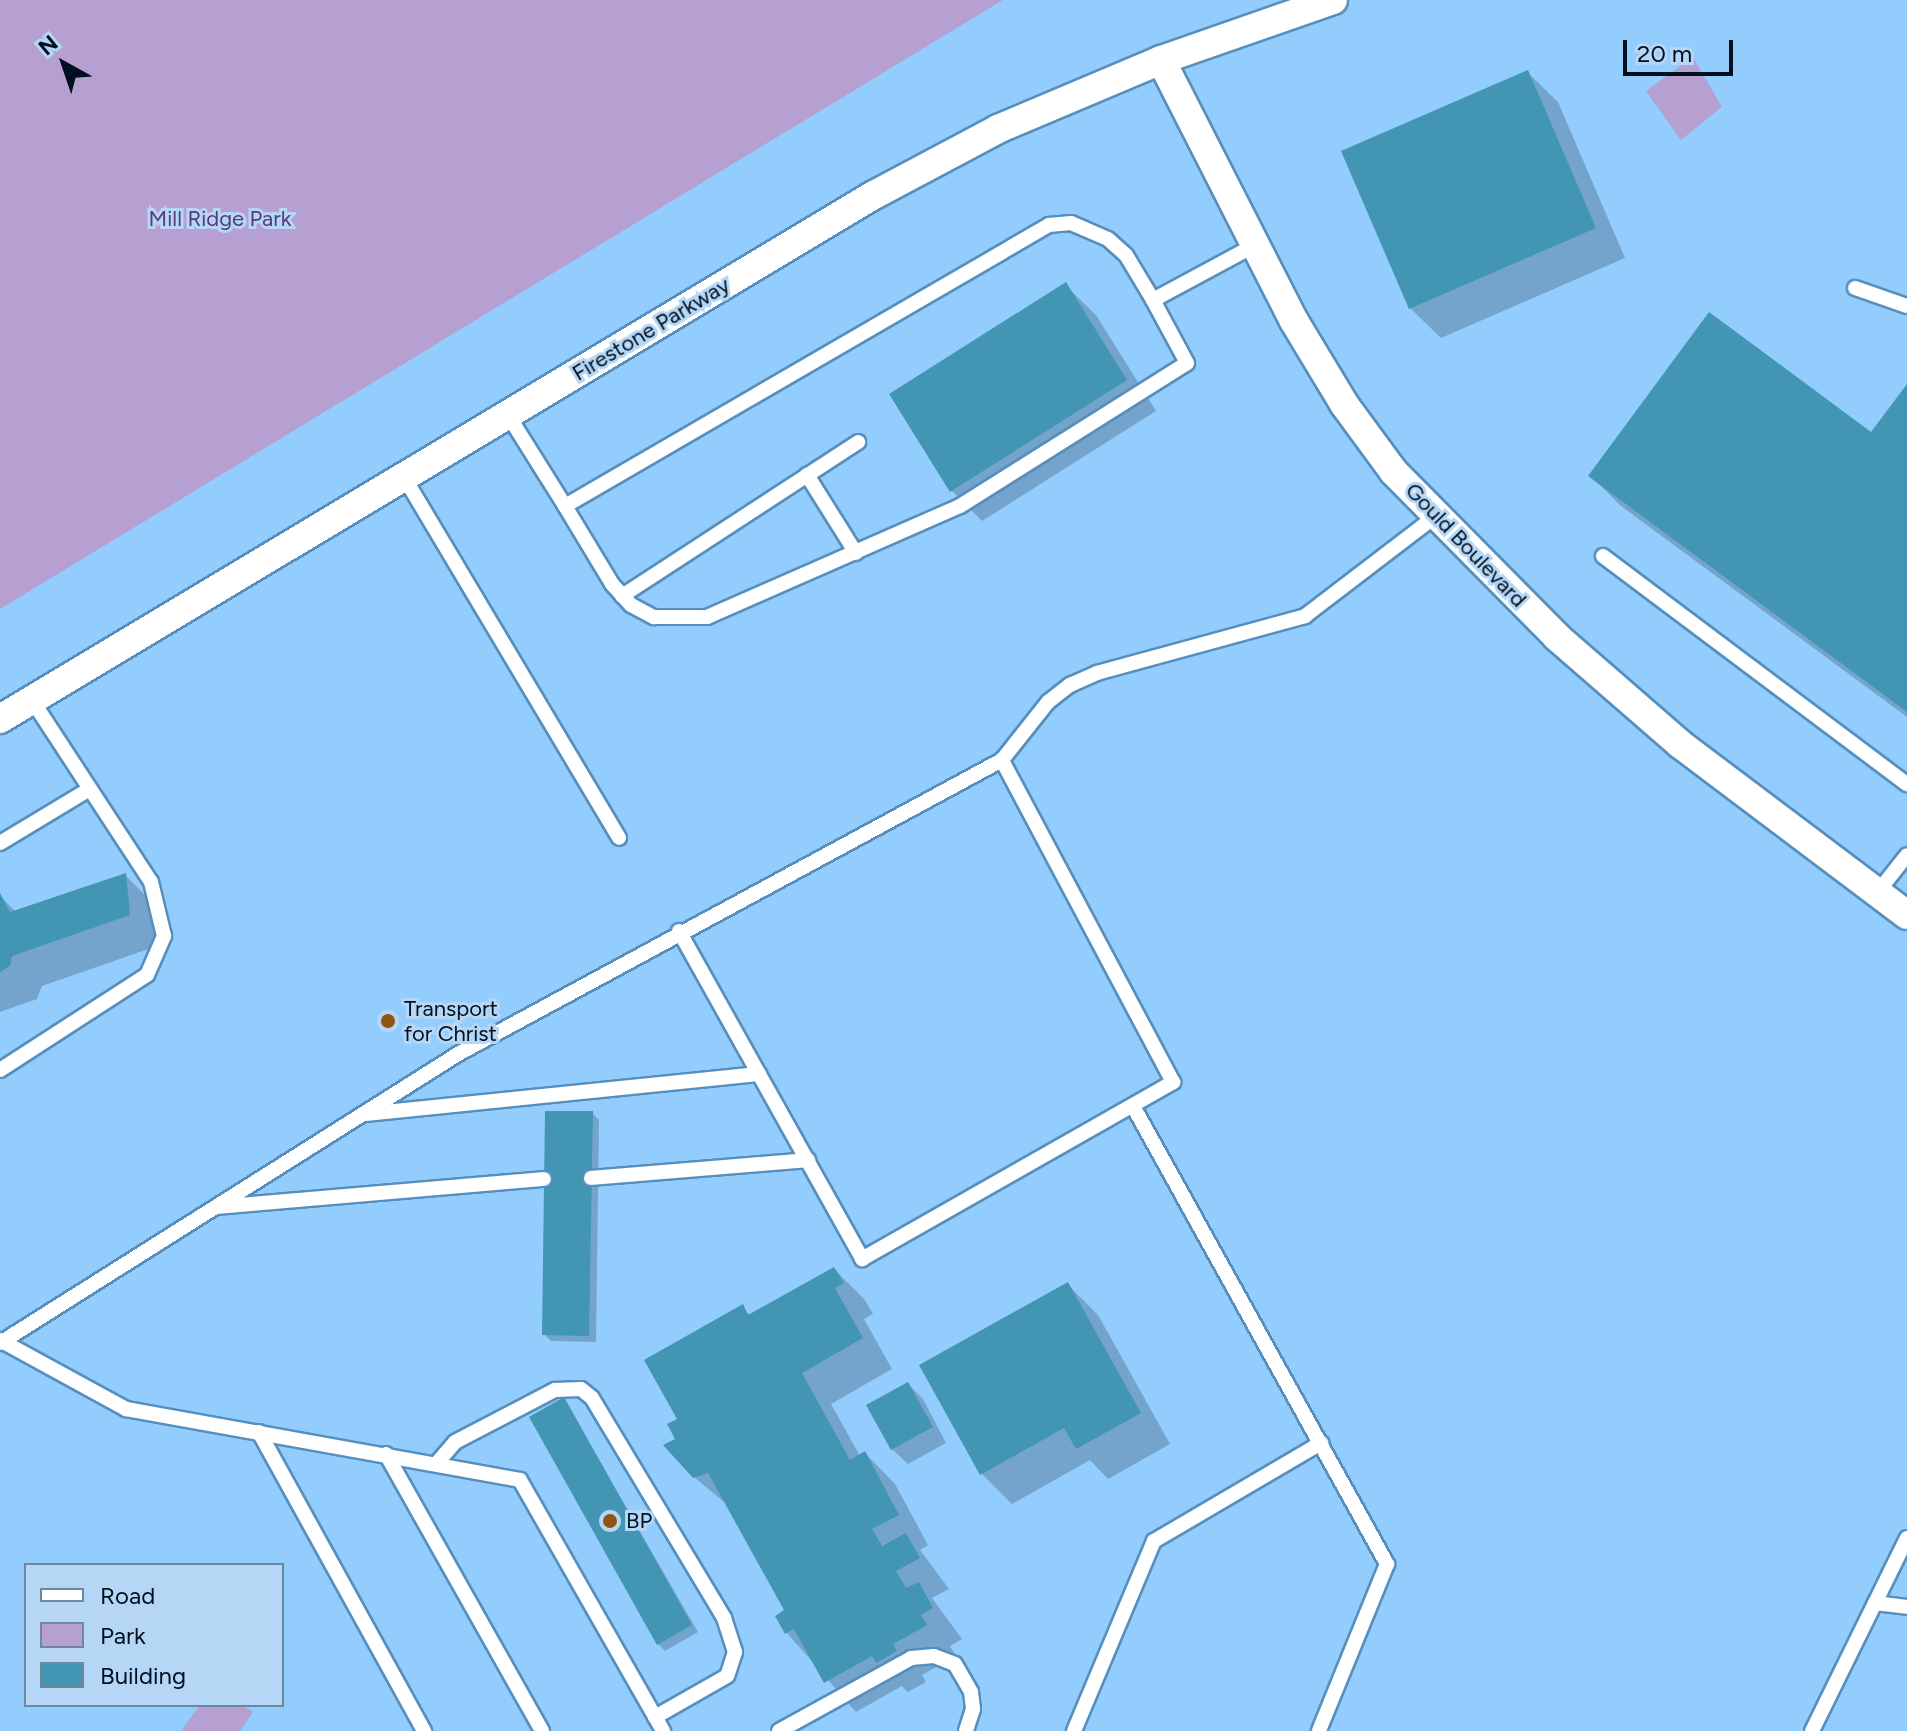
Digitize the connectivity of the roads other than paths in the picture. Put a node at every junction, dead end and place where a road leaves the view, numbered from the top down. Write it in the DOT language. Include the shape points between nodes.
graph roads {
  1 [pos="1333,0"];
  2 [pos="1161,60"];
  3 [pos="1255,245"];
  4 [pos="1855,288"];
  5 [pos="1153,300"];
  6 [pos="1907,306"];
  7 [pos="508,415"];
  8 [pos="858,442"];
  9 [pos="807,475"];
  10 [pos="404,477"];
  11 [pos="565,506"];
  12 [pos="1436,516"];
  13 [pos="856,553"];
  14 [pos="1603,556"];
  15 [pos="622,596"];
  16 [pos="32,700"];
  17 [pos="0,719"];
  18 [pos="1002,760"];
  19 [pos="1907,784"];
  20 [pos="88,790"];
  21 [pos="619,838"];
  22 [pos="0,843"];
  23 [pos="1907,855"];
  24 [pos="1877,893"];
  25 [pos="1907,915"];
  26 [pos="679,931"];
  27 [pos="0,1070"];
  28 [pos="759,1074"];
  29 [pos="1133,1106"];
  30 [pos="360,1114"];
  31 [pos="808,1160"];
  32 [pos="591,1178"];
  33 [pos="544,1179"];
  34 [pos="213,1208"];
  35 [pos="1,1342"];
  36 [pos="259,1432"];
  37 [pos="1321,1443"];
  38 [pos="386,1454"];
  39 [pos="436,1464"];
  40 [pos="1907,1538"];
  41 [pos="1875,1603"];
  42 [pos="1907,1607"];
  43 [pos="655,1717"];
  44 [pos="424,1731"];
  45 [pos="542,1731"];
  46 [pos="663,1731"];
  47 [pos="779,1731"];
  48 [pos="966,1731"];
  49 [pos="1074,1731"];
  50 [pos="1319,1731"];
  51 [pos="1812,1731"];
  1 -- 2 [label="street, Firestone Parkway"];
  2 -- 3 [label="street, Gould Boulevard"];
  2 -- 7 [label="street, Firestone Parkway" via="998,129 872,196"];
  3 -- 5 [label="lane"];
  3 -- 12 [label="street, Gould Boulevard" via="1344,404"];
  4 -- 6 [label="lane"];
  5 -- 11 [label="lane" via="1126,255 1108,239 1071,223 1049,225"];
  5 -- 13 [label="lane" via="1187,363 960,506"];
  7 -- 10 [label="street, Firestone Parkway"];
  7 -- 11 [label="lane"];
  8 -- 9 [label="lane"];
  9 -- 13 [label="lane"];
  9 -- 15 [label="lane"];
  10 -- 16 [label="street, Firestone Parkway"];
  10 -- 21 [label="lane"];
  11 -- 15 [label="lane"];
  12 -- 18 [label="lane" via="1305,616 1070,685 1048,702"];
  12 -- 24 [label="street, Gould Boulevard" via="1557,637 1680,744"];
  13 -- 15 [label="lane" via="707,617 654,617"];
  14 -- 19 [label="lane"];
  16 -- 17 [label="street, Firestone Parkway"];
  16 -- 20 [label="lane"];
  18 -- 26 [label="lane"];
  18 -- 29 [label="lane" via="1173,1082"];
  20 -- 22 [label="lane"];
  20 -- 27 [label="lane" via="151,882 164,936 157,960 123,993"];
  23 -- 24 [label="lane"];
  24 -- 25 [label="street, Gould Boulevard"];
  26 -- 28 [label="lane"];
  26 -- 30 [label="lane"];
  28 -- 30 [label="lane"];
  28 -- 31 [label="lane"];
  29 -- 31 [label="lane" via="862,1259"];
  29 -- 37 [label="lane"];
  30 -- 34 [label="lane"];
  31 -- 32 [label="lane"];
  33 -- 34 [label="lane"];
  34 -- 35 [label="lane"];
  35 -- 36 [label="lane" via="126,1409"];
  36 -- 38 [label="lane"];
  36 -- 44 [label="lane"];
  37 -- 49 [label="lane" via="1154,1541"];
  37 -- 50 [label="lane" via="1387,1564"];
  38 -- 39 [label="lane"];
  38 -- 45 [label="lane"];
  39 -- 43 [label="lane" via="520,1480"];
  39 -- 43 [label="lane" via="455,1442 555,1390 581,1389 592,1398 724,1618 735,1652 727,1676"];
  40 -- 41 [label="lane"];
  41 -- 42 [label="lane"];
  41 -- 51 [label="lane"];
  43 -- 46 [label="lane"];
  47 -- 48 [label="lane" via="922,1656 945,1658 964,1677 973,1709"];
}
